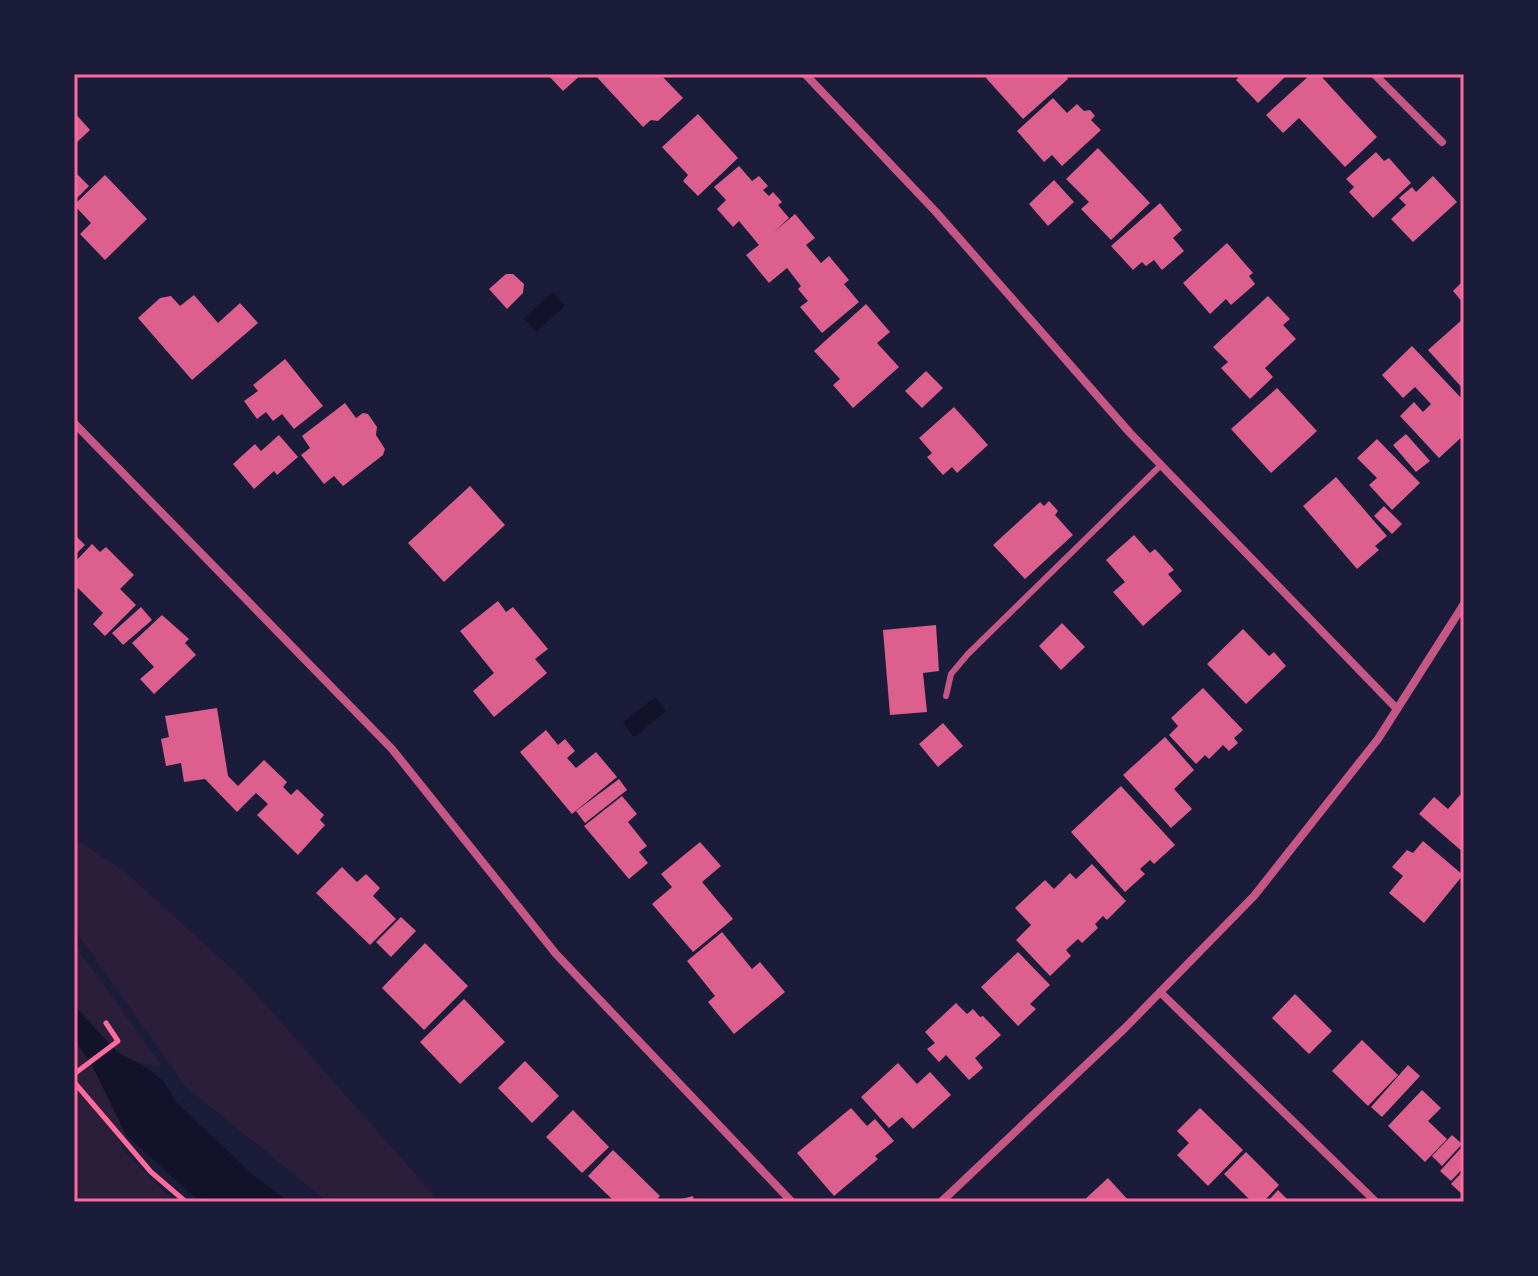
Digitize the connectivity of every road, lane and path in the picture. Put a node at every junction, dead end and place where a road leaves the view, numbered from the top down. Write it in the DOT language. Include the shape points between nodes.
graph roads {
  1 [pos="805,74"];
  2 [pos="1374,74"];
  3 [pos="1442,142"];
  4 [pos="74,423"];
  5 [pos="1161,465"];
  6 [pos="1464,604"];
  7 [pos="946,696"];
  8 [pos="1397,709"];
  9 [pos="1160,992"];
  10 [pos="106,1023"];
  11 [pos="74,1074"];
  12 [pos="74,1082"];
  13 [pos="186,1202"];
  14 [pos="792,1202"];
  15 [pos="941,1202"];
  16 [pos="1376,1202"];
  1 -- 5 [label="street"];
  2 -- 3 [label="street"];
  4 -- 14 [label="street" via="392,749 556,954"];
  5 -- 7 [label="lane" via="968,654 951,674"];
  5 -- 8 [label="street"];
  6 -- 8 [label="street"];
  8 -- 9 [label="street" via="1254,896"];
  9 -- 15 [label="street"];
  9 -- 16 [label="street"];
  10 -- 11 [label="path" via="118,1041"];
  12 -- 13 [label="path" via="151,1172"];
}
